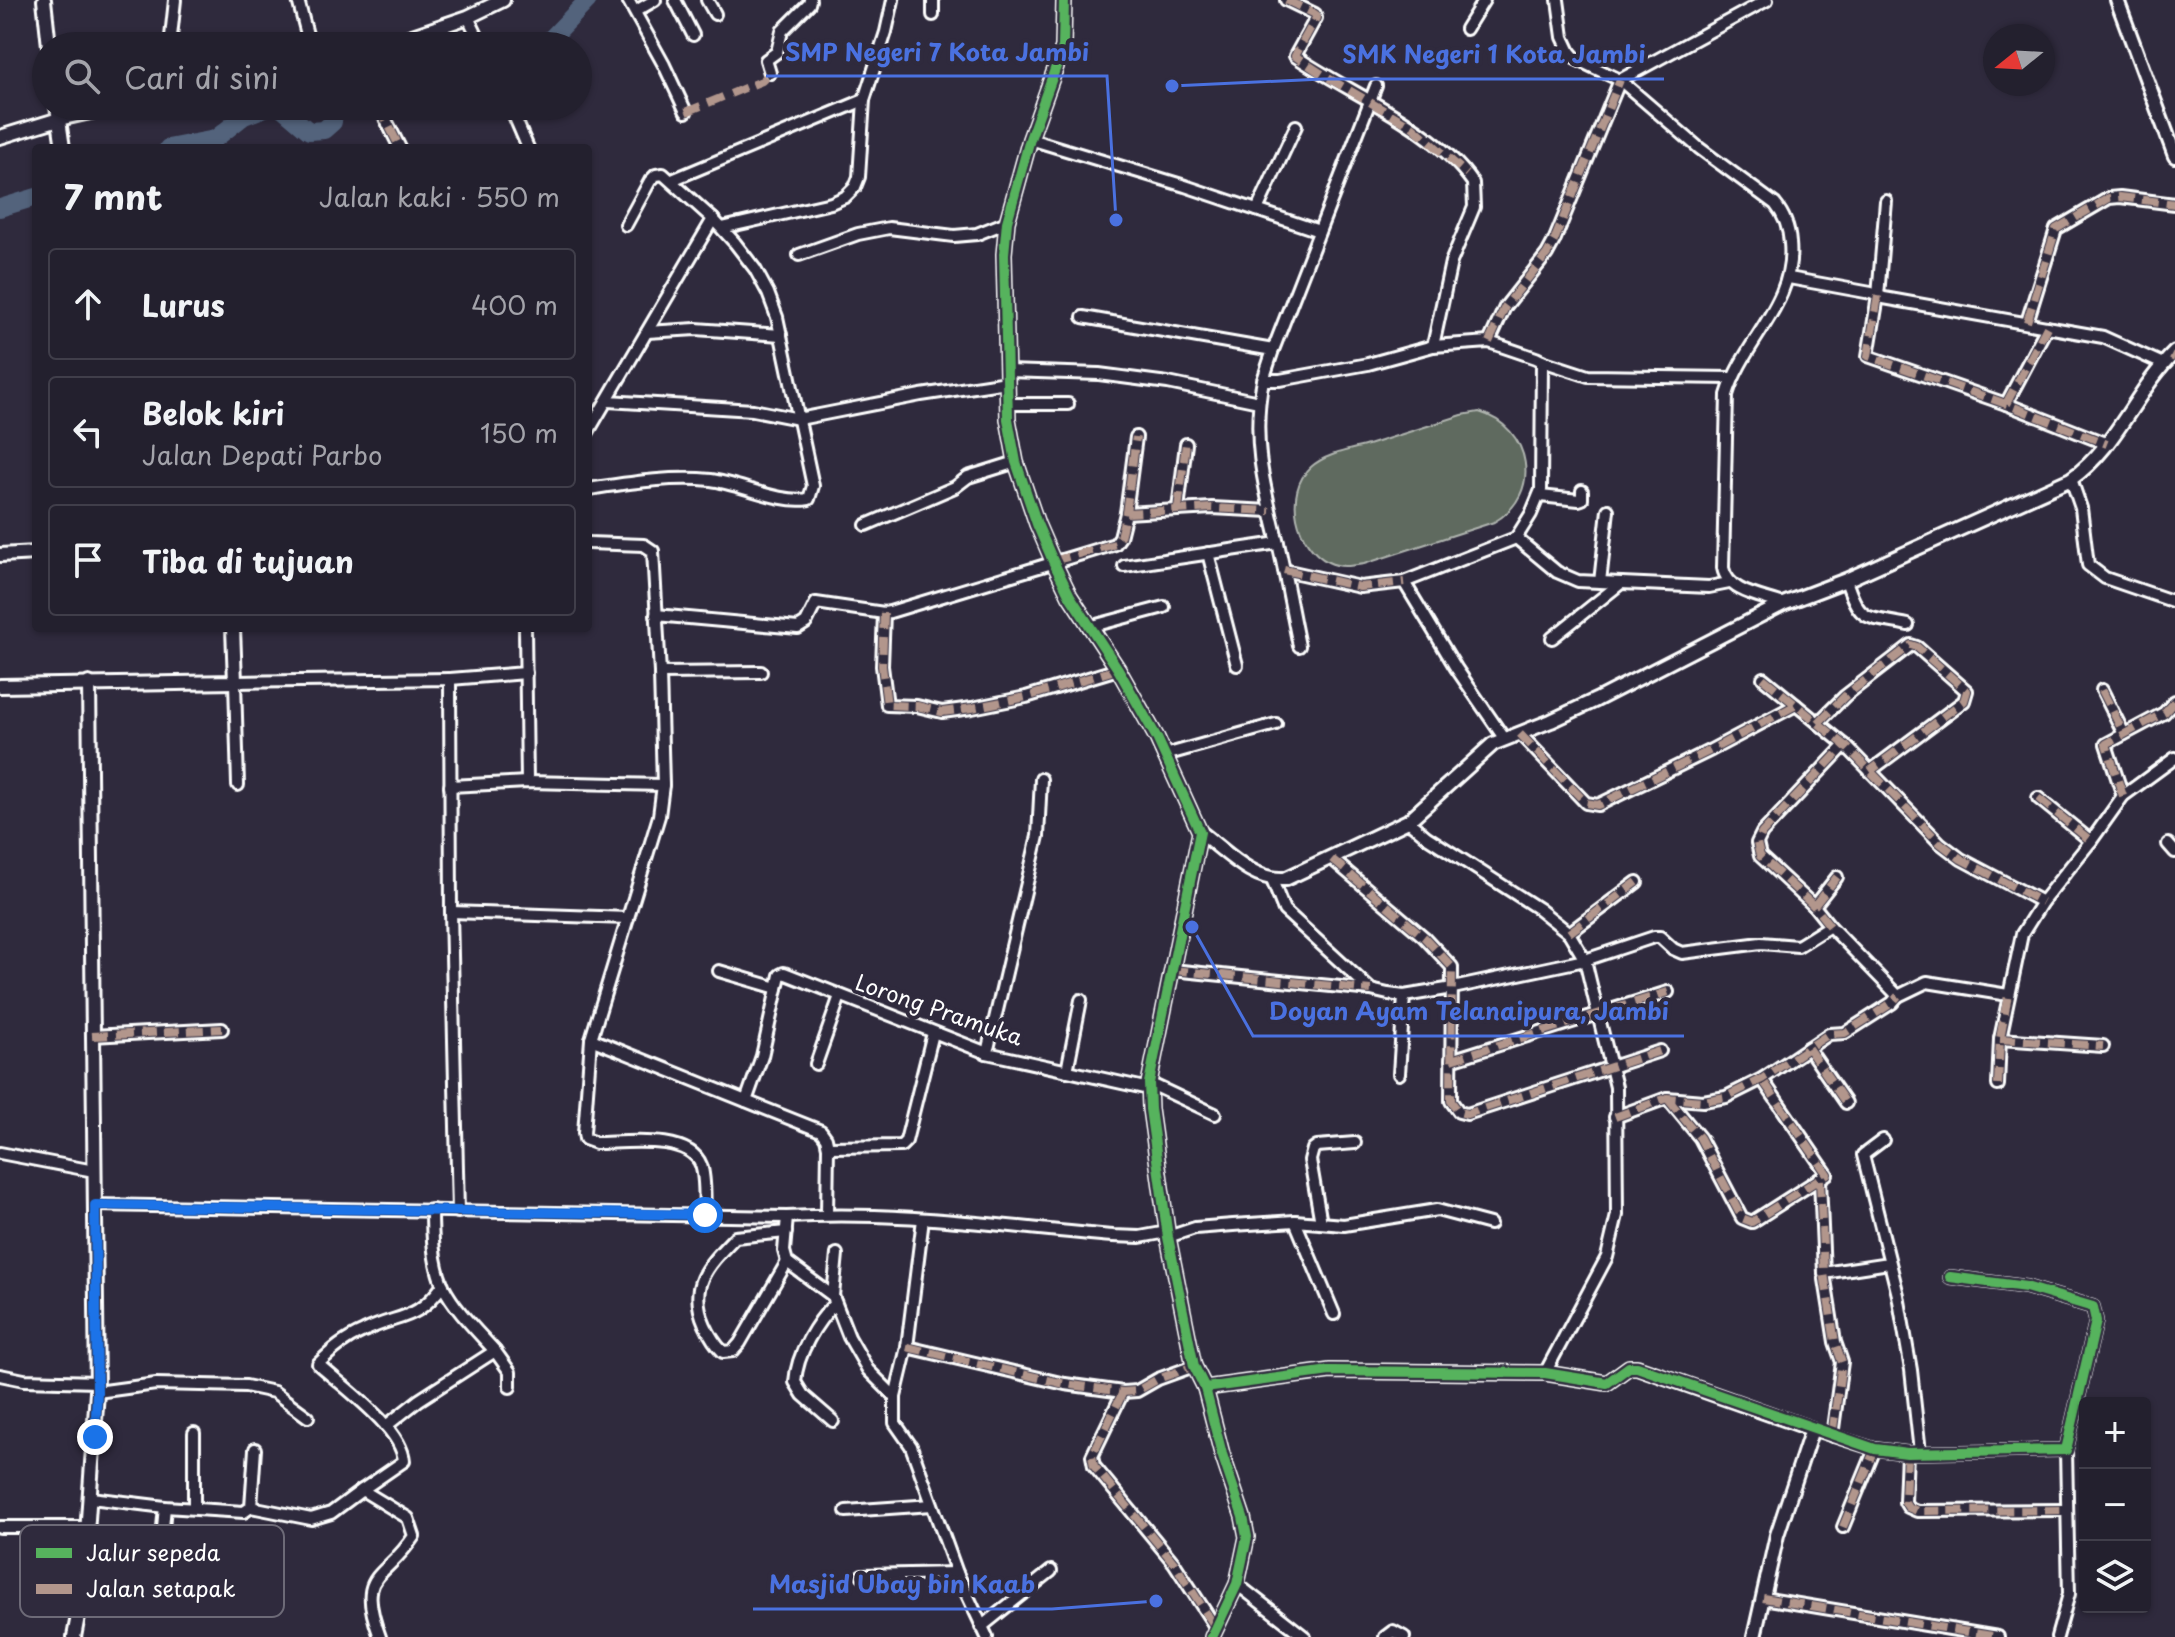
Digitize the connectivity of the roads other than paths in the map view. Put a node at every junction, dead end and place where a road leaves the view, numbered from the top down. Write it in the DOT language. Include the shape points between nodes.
graph roads {
  1 [pos="44,0"];
  2 [pos="175,0"];
  3 [pos="298,0"];
  4 [pos="503,0"];
  5 [pos="628,0"];
  6 [pos="655,0"];
  7 [pos="675,0"];
  8 [pos="707,0"];
  9 [pos="810,0"];
  10 [pos="893,0"];
  11 [pos="933,0"];
  12 [pos="1064,0"];
  13 [pos="1286,0"];
  14 [pos="1484,0"];
  15 [pos="1558,0"];
  16 [pos="1767,0"];
  17 [pos="2117,0"];
  18 [pos="636,11"];
  19 [pos="715,14"];
  20 [pos="933,15"];
  21 [pos="468,17"];
  22 [pos="1466,29"];
  23 [pos="47,32"];
  24 [pos="172,32"];
  25 [pos="306,32"];
  26 [pos="424,32"];
  27 [pos="475,32"];
  28 [pos="693,35"];
  29 [pos="770,73"];
  30 [pos="1620,80"];
  31 [pos="1376,86"];
  32 [pos="864,100"];
  33 [pos="1369,103"];
  34 [pos="686,112"];
  35 [pos="39,120"];
  36 [pos="59,120"];
  37 [pos="386,120"];
  38 [pos="516,120"];
  39 [pos="1296,126"];
  40 [pos="0,137"];
  41 [pos="1030,139"];
  42 [pos="62,144"];
  43 [pos="398,144"];
  44 [pos="526,144"];
  45 [pos="2175,156"];
  46 [pos="672,180"];
  47 [pos="1886,201"];
  48 [pos="2175,204"];
  49 [pos="1257,210"];
  50 [pos="713,219"];
  51 [pos="1007,222"];
  52 [pos="626,225"];
  53 [pos="722,228"];
  54 [pos="1319,231"];
  55 [pos="799,255"];
  56 [pos="1789,278"];
  57 [pos="1878,296"];
  58 [pos="1083,317"];
  59 [pos="2027,322"];
  60 [pos="2047,327"];
  61 [pos="647,332"];
  62 [pos="781,335"];
  63 [pos="1489,342"];
  64 [pos="1433,346"];
  65 [pos="1273,350"];
  66 [pos="2171,358"];
  67 [pos="1542,361"];
  68 [pos="1006,376"];
  69 [pos="1732,378"];
  70 [pos="1263,380"];
  71 [pos="608,401"];
  72 [pos="1259,402"];
  73 [pos="1007,404"];
  74 [pos="1068,404"];
  75 [pos="2006,404"];
  76 [pos="799,419"];
  77 [pos="592,426"];
  78 [pos="1136,437"];
  79 [pos="1186,444"];
  80 [pos="2107,444"];
  81 [pos="1016,462"];
  82 [pos="2071,479"];
  83 [pos="592,488"];
  84 [pos="1582,491"];
  85 [pos="1540,496"];
  86 [pos="1178,509"];
  87 [pos="1608,510"];
  88 [pos="1270,511"];
  89 [pos="1126,513"];
  90 [pos="866,525"];
  91 [pos="1516,538"];
  92 [pos="592,543"];
  93 [pos="1278,543"];
  94 [pos="32,553"];
  95 [pos="1208,553"];
  96 [pos="0,555"];
  97 [pos="1053,561"];
  98 [pos="1124,566"];
  99 [pos="1284,570"];
  100 [pos="1846,580"];
  101 [pos="1404,582"];
  102 [pos="1600,582"];
  103 [pos="1621,583"];
  104 [pos="1729,583"];
  105 [pos="2175,602"];
  106 [pos="1783,604"];
  107 [pos="1164,607"];
  108 [pos="884,613"];
  109 [pos="656,615"];
  110 [pos="1908,625"];
  111 [pos="1089,627"];
  112 [pos="233,632"];
  113 [pos="525,632"];
  114 [pos="1552,638"];
  115 [pos="1299,646"];
  116 [pos="1237,665"];
  117 [pos="1118,669"];
  118 [pos="761,672"];
  119 [pos="526,673"];
  120 [pos="660,673"];
  121 [pos="1763,678"];
  122 [pos="450,679"];
  123 [pos="235,682"];
  124 [pos="89,683"];
  125 [pos="0,686"];
  126 [pos="2102,690"];
  127 [pos="2175,701"];
  128 [pos="1796,705"];
  129 [pos="1818,723"];
  130 [pos="1276,724"];
  131 [pos="1520,734"];
  132 [pos="2124,734"];
  133 [pos="1504,738"];
  134 [pos="1845,745"];
  135 [pos="1165,755"];
  136 [pos="2175,758"];
  137 [pos="1870,771"];
  138 [pos="1041,779"];
  139 [pos="527,782"];
  140 [pos="238,785"];
  141 [pos="663,785"];
  142 [pos="450,786"];
  143 [pos="2123,796"];
  144 [pos="2038,798"];
  145 [pos="1408,821"];
  146 [pos="1200,832"];
  147 [pos="2091,841"];
  148 [pos="1332,859"];
  149 [pos="1837,877"];
  150 [pos="1272,880"];
  151 [pos="1637,882"];
  152 [pos="2042,902"];
  153 [pos="1814,906"];
  154 [pos="451,912"];
  155 [pos="628,918"];
  156 [pos="1830,926"];
  157 [pos="1569,933"];
  158 [pos="1585,960"];
  159 [pos="1172,970"];
  160 [pos="719,971"];
  161 [pos="777,988"];
  162 [pos="1453,988"];
  163 [pos="1371,990"];
  164 [pos="1668,992"];
  165 [pos="2008,995"];
  166 [pos="840,996"];
  167 [pos="1404,996"];
  168 [pos="1898,996"];
  169 [pos="1081,1000"];
  170 [pos="1598,1014"];
  171 [pos="222,1029"];
  172 [pos="933,1033"];
  173 [pos="92,1036"];
  174 [pos="591,1039"];
  175 [pos="2000,1039"];
  176 [pos="2103,1046"];
  177 [pos="1808,1048"];
  178 [pos="1660,1051"];
  179 [pos="987,1053"];
  180 [pos="1451,1060"];
  181 [pos="816,1064"];
  182 [pos="1611,1067"];
  183 [pos="1067,1071"];
  184 [pos="1399,1074"];
  185 [pos="1762,1079"];
  186 [pos="1998,1085"];
  187 [pos="1149,1086"];
  188 [pos="1667,1098"];
  189 [pos="746,1101"];
  190 [pos="1846,1103"];
  191 [pos="1215,1114"];
  192 [pos="1615,1117"];
  193 [pos="1883,1140"];
  194 [pos="1355,1143"];
  195 [pos="828,1147"];
  196 [pos="0,1153"];
  197 [pos="94,1171"];
  198 [pos="1820,1180"];
  199 [pos="95,1205"];
  200 [pos="432,1210"];
  201 [pos="458,1212"];
  202 [pos="827,1214"];
  203 [pos="705,1215"];
  204 [pos="787,1217"];
  205 [pos="923,1219"];
  206 [pos="1295,1221"];
  207 [pos="1321,1223"];
  208 [pos="1490,1224"];
  209 [pos="786,1232"];
  210 [pos="1167,1234"];
  211 [pos="837,1254"];
  212 [pos="787,1262"];
  213 [pos="1889,1263"];
  214 [pos="1824,1273"];
  215 [pos="1950,1277"];
  216 [pos="443,1285"];
  217 [pos="834,1299"];
  218 [pos="1334,1314"];
  219 [pos="907,1347"];
  220 [pos="495,1351"];
  221 [pos="1194,1366"];
  222 [pos="1545,1373"];
  223 [pos="0,1375"];
  224 [pos="97,1387"];
  225 [pos="510,1387"];
  226 [pos="1205,1388"];
  227 [pos="1123,1392"];
  228 [pos="895,1397"];
  229 [pos="308,1417"];
  230 [pos="833,1421"];
  231 [pos="386,1426"];
  232 [pos="1812,1429"];
  233 [pos="194,1433"];
  234 [pos="1832,1436"];
  235 [pos="255,1449"];
  236 [pos="1875,1449"];
  237 [pos="2066,1450"];
  238 [pos="1920,1452"];
  239 [pos="1907,1453"];
  240 [pos="362,1490"];
  241 [pos="91,1498"];
  242 [pos="932,1505"];
  243 [pos="165,1507"];
  244 [pos="194,1507"];
  245 [pos="251,1507"];
  246 [pos="2067,1510"];
  247 [pos="846,1511"];
  248 [pos="88,1525"];
  249 [pos="163,1525"];
  250 [pos="1843,1527"];
  251 [pos="1051,1571"];
  252 [pos="957,1573"];
  253 [pos="862,1575"];
  254 [pos="1237,1584"];
  255 [pos="1763,1598"];
  256 [pos="78,1617"];
  257 [pos="981,1627"];
  258 [pos="1214,1633"];
  259 [pos="74,1637"];
  260 [pos="380,1637"];
  261 [pos="987,1637"];
  262 [pos="1305,1637"];
  263 [pos="1385,1637"];
  264 [pos="1404,1637"];
  265 [pos="1754,1637"];
  266 [pos="1998,1637"];
  267 [pos="2057,1637"];
  1 -- 23 [label="street"];
  2 -- 24 [label="street"];
  3 -- 25 [label="street"];
  4 -- 21 [label="street"];
  5 -- 18 [label="street"];
  6 -- 18 [label="street"];
  7 -- 28 [label="street"];
  8 -- 19 [label="street"];
  9 -- 29 [label="street" via="782,31 777,52 767,58"];
  10 -- 32 [label="street"];
  11 -- 20 [label="street"];
  12 -- 41 [label="street" via="1063,47"];
  13 -- 33 [label="street" via="1316,18 1295,56"];
  14 -- 22 [label="street"];
  15 -- 30 [label="street" via="1570,52"];
  16 -- 30 [label="street"];
  17 -- 45 [label="street"];
  18 -- 34 [label="street"];
  21 -- 26 [label="street"];
  21 -- 27 [label="street"];
  30 -- 56 [label="street" via="1775,204 1789,234"];
  30 -- 63 [label="street" via="1554,241 1505,307"];
  31 -- 33 [label="street"];
  32 -- 46 [label="street"];
  32 -- 53 [label="street" via="859,177 845,197"];
  33 -- 54 [label="street"];
  33 -- 64 [label="street" via="1413,127 1473,183 1474,207 1451,262"];
  35 -- 40 [label="street"];
  36 -- 42 [label="street"];
  37 -- 43 [label="street"];
  38 -- 44 [label="street"];
  39 -- 49 [label="street"];
  41 -- 49 [label="street"];
  41 -- 51 [label="street"];
  46 -- 50 [label="street"];
  46 -- 52 [label="street" via="656,175"];
  47 -- 57 [label="street"];
  48 -- 59 [label="street" via="2109,198 2056,229"];
  49 -- 54 [label="street"];
  50 -- 53 [label="street"];
  50 -- 61 [label="street"];
  51 -- 55 [label="street" via="965,235 889,228"];
  51 -- 68 [label="street"];
  53 -- 62 [label="street" via="755,269"];
  54 -- 65 [label="street"];
  56 -- 57 [label="street"];
  56 -- 69 [label="street"];
  57 -- 59 [label="street"];
  57 -- 75 [label="street" via="1868,356"];
  58 -- 65 [label="street"];
  59 -- 60 [label="street"];
  60 -- 66 [label="street"];
  60 -- 75 [label="street"];
  61 -- 62 [label="street" via="696,329"];
  61 -- 71 [label="street"];
  62 -- 76 [label="street"];
  63 -- 64 [label="street"];
  63 -- 67 [label="street"];
  64 -- 70 [label="street" via="1368,364"];
  65 -- 70 [label="street"];
  66 -- 80 [label="street"];
  67 -- 69 [label="street" via="1599,377"];
  67 -- 85 [label="street"];
  68 -- 72 [label="street" via="1099,374"];
  68 -- 73 [label="street"];
  68 -- 76 [label="street"];
  69 -- 104 [label="street" via="1727,395 1723,568"];
  70 -- 72 [label="street"];
  71 -- 76 [label="street" via="753,410"];
  71 -- 77 [label="street"];
  72 -- 88 [label="street" via="1257,434"];
  73 -- 74 [label="street"];
  73 -- 81 [label="street"];
  75 -- 80 [label="street"];
  76 -- 83 [label="street" via="813,486 809,499 711,480 652,479"];
  78 -- 89 [label="street"];
  79 -- 86 [label="street"];
  80 -- 82 [label="street"];
  81 -- 90 [label="street" via="968,477"];
  81 -- 97 [label="street"];
  82 -- 100 [label="street"];
  82 -- 105 [label="street" via="2081,508 2088,565 2105,578"];
  84 -- 85 [label="street" via="1579,500"];
  85 -- 91 [label="street"];
  86 -- 88 [label="street"];
  86 -- 89 [label="street"];
  87 -- 102 [label="street"];
  88 -- 93 [label="street"];
  89 -- 97 [label="street" via="1115,544"];
  91 -- 101 [label="street"];
  91 -- 102 [label="street" via="1567,578"];
  92 -- 109 [label="street" via="649,547 655,558"];
  93 -- 95 [label="street"];
  93 -- 99 [label="street"];
  94 -- 96 [label="street"];
  95 -- 98 [label="street"];
  95 -- 116 [label="street"];
  97 -- 108 [label="street"];
  97 -- 111 [label="street"];
  99 -- 101 [label="street" via="1360,587"];
  99 -- 115 [label="street"];
  100 -- 106 [label="street"];
  100 -- 110 [label="street" via="1860,612"];
  101 -- 133 [label="street"];
  102 -- 103 [label="street"];
  103 -- 104 [label="street"];
  103 -- 114 [label="street"];
  104 -- 106 [label="street"];
  106 -- 131 [label="street"];
  107 -- 111 [label="street"];
  108 -- 109 [label="street" via="821,602 812,607 803,627 789,628"];
  108 -- 117 [label="street" via="887,705 942,712 972,708"];
  109 -- 120 [label="street"];
  111 -- 117 [label="street"];
  112 -- 123 [label="street"];
  113 -- 119 [label="street"];
  117 -- 135 [label="street"];
  118 -- 120 [label="street"];
  119 -- 122 [label="street"];
  119 -- 139 [label="street"];
  120 -- 141 [label="street"];
  121 -- 128 [label="street"];
  122 -- 123 [label="street"];
  122 -- 142 [label="street"];
  123 -- 124 [label="street"];
  123 -- 140 [label="street"];
  124 -- 125 [label="street"];
  124 -- 173 [label="street"];
  126 -- 132 [label="street"];
  127 -- 132 [label="street" via="2164,713"];
  128 -- 129 [label="street"];
  128 -- 131 [label="street" via="1598,805 1586,803"];
  129 -- 134 [label="street"];
  129 -- 137 [label="street" via="1869,676 1914,645 1967,691 1964,701"];
  130 -- 135 [label="street"];
  131 -- 133 [label="street"];
  132 -- 143 [label="street" via="2106,744"];
  133 -- 145 [label="street"];
  134 -- 137 [label="street"];
  134 -- 153 [label="street" via="1757,843 1760,856"];
  135 -- 146 [label="street"];
  136 -- 143 [label="street"];
  137 -- 152 [label="street" via="1961,859"];
  138 -- 179 [label="street" via="1038,836"];
  139 -- 141 [label="street"];
  139 -- 142 [label="street"];
  141 -- 155 [label="street" via="659,816"];
  142 -- 154 [label="street"];
  143 -- 147 [label="street"];
  144 -- 147 [label="street"];
  145 -- 148 [label="street"];
  145 -- 157 [label="street"];
  146 -- 150 [label="street" via="1258,876"];
  146 -- 159 [label="street"];
  147 -- 152 [label="street"];
  148 -- 150 [label="street"];
  148 -- 162 [label="street" via="1445,959 1452,967"];
  149 -- 153 [label="street"];
  150 -- 163 [label="street" via="1284,910"];
  151 -- 157 [label="street"];
  152 -- 165 [label="street" via="2022,934"];
  153 -- 156 [label="street"];
  154 -- 155 [label="street"];
  154 -- 201 [label="street"];
  155 -- 174 [label="street"];
  156 -- 158 [label="street" via="1798,946 1761,943 1682,953 1654,937"];
  156 -- 168 [label="street"];
  157 -- 158 [label="street"];
  158 -- 162 [label="street"];
  158 -- 170 [label="street"];
  159 -- 163 [label="street"];
  159 -- 187 [label="street"];
  160 -- 161 [label="street"];
  161 -- 166 [label="street, Lorong Pramuka" via="780,975 786,973"];
  161 -- 189 [label="street"];
  162 -- 167 [label="street"];
  162 -- 180 [label="street"];
  163 -- 167 [label="street"];
  164 -- 170 [label="street"];
  165 -- 168 [label="street" via="1927,982"];
  165 -- 175 [label="street"];
  166 -- 172 [label="street, Lorong Pramuka"];
  166 -- 181 [label="street"];
  167 -- 184 [label="street"];
  168 -- 177 [label="street" via="1845,1033 1829,1034"];
  169 -- 183 [label="street"];
  170 -- 180 [label="street"];
  170 -- 182 [label="street"];
  171 -- 173 [label="street"];
  172 -- 179 [label="street, Lorong Pramuka"];
  172 -- 195 [label="street" via="906,1141 901,1146"];
  173 -- 197 [label="street"];
  174 -- 189 [label="street"];
  174 -- 203 [label="street" via="585,1139 677,1144 693,1153 703,1171"];
  175 -- 176 [label="street"];
  175 -- 186 [label="street"];
  177 -- 185 [label="street"];
  177 -- 190 [label="street"];
  178 -- 182 [label="street"];
  179 -- 183 [label="street, Lorong Pramuka"];
  180 -- 182 [label="street" via="1451,1101 1464,1114"];
  182 -- 192 [label="street"];
  183 -- 187 [label="street, Lorong Pramuka"];
  185 -- 188 [label="street" via="1726,1097"];
  185 -- 198 [label="street" via="1827,1174"];
  187 -- 191 [label="street, Lorong Pramuka"];
  187 -- 210 [label="street"];
  188 -- 192 [label="street"];
  188 -- 198 [label="street" via="1700,1138 1746,1221 1758,1221"];
  189 -- 195 [label="street" via="813,1127"];
  192 -- 222 [label="street" via="1617,1215 1607,1257"];
  193 -- 213 [label="street" via="1863,1155"];
  194 -- 207 [label="street" via="1313,1149 1310,1160"];
  195 -- 202 [label="street"];
  196 -- 197 [label="street"];
  197 -- 199 [label="street"];
  198 -- 214 [label="street"];
  199 -- 200 [label="street"];
  199 -- 224 [label="street"];
  200 -- 201 [label="street"];
  200 -- 216 [label="street" via="432,1240"];
  201 -- 203 [label="street"];
  202 -- 204 [label="street"];
  202 -- 205 [label="street"];
  203 -- 204 [label="street"];
  204 -- 209 [label="street"];
  205 -- 210 [label="street" via="1113,1236"];
  205 -- 219 [label="street"];
  206 -- 207 [label="street"];
  206 -- 210 [label="street"];
  206 -- 218 [label="street"];
  207 -- 208 [label="street" via="1344,1225 1437,1210"];
  209 -- 212 [label="street"];
  209 -- 212 [label="street" via="735,1237 697,1286 698,1311 723,1352 740,1343"];
  210 -- 221 [label="street"];
  211 -- 217 [label="street"];
  212 -- 217 [label="street"];
  213 -- 214 [label="street"];
  213 -- 238 [label="street" via="1909,1357"];
  214 -- 234 [label="street" via="1842,1362"];
  215 -- 237 [label="street" via="2026,1287 2093,1307 2096,1321"];
  216 -- 220 [label="street"];
  216 -- 231 [label="street" via="424,1309 363,1331 318,1364"];
  217 -- 228 [label="street" via="868,1370"];
  217 -- 230 [label="street" via="801,1357 795,1382"];
  219 -- 227 [label="street"];
  219 -- 228 [label="street"];
  220 -- 225 [label="street" via="510,1372"];
  220 -- 231 [label="street"];
  221 -- 226 [label="street"];
  221 -- 227 [label="street"];
  222 -- 226 [label="street" via="1330,1371"];
  222 -- 232 [label="street" via="1607,1383 1637,1367"];
  223 -- 224 [label="street"];
  224 -- 229 [label="street" via="246,1386 274,1392"];
  224 -- 241 [label="street"];
  226 -- 254 [label="street" via="1247,1537"];
  227 -- 258 [label="street" via="1092,1456 1094,1466 1174,1563"];
  228 -- 242 [label="street" via="895,1423 911,1446"];
  231 -- 240 [label="street" via="404,1461"];
  232 -- 234 [label="street"];
  232 -- 255 [label="street" via="1777,1535"];
  233 -- 244 [label="street"];
  234 -- 236 [label="street"];
  235 -- 245 [label="street"];
  236 -- 239 [label="street"];
  236 -- 250 [label="street"];
  237 -- 238 [label="street"];
  237 -- 246 [label="street"];
  238 -- 239 [label="street"];
  239 -- 246 [label="street" via="1905,1502 1917,1511"];
  240 -- 245 [label="street" via="331,1513 311,1519"];
  240 -- 260 [label="street" via="408,1518 414,1531 410,1543 379,1572 369,1590"];
  241 -- 243 [label="street"];
  241 -- 248 [label="street"];
  242 -- 247 [label="street"];
  242 -- 252 [label="street"];
  243 -- 244 [label="street"];
  243 -- 249 [label="street"];
  244 -- 245 [label="street" via="236,1512"];
  246 -- 267 [label="street" via="2069,1594"];
  251 -- 257 [label="street"];
  252 -- 253 [label="street"];
  252 -- 257 [label="street"];
  254 -- 258 [label="street"];
  254 -- 262 [label="street"];
  255 -- 265 [label="street"];
  255 -- 266 [label="street"];
  256 -- 259 [label="street"];
  257 -- 261 [label="street"];
  263 -- 264 [label="street" via="1393,1631"];
}
